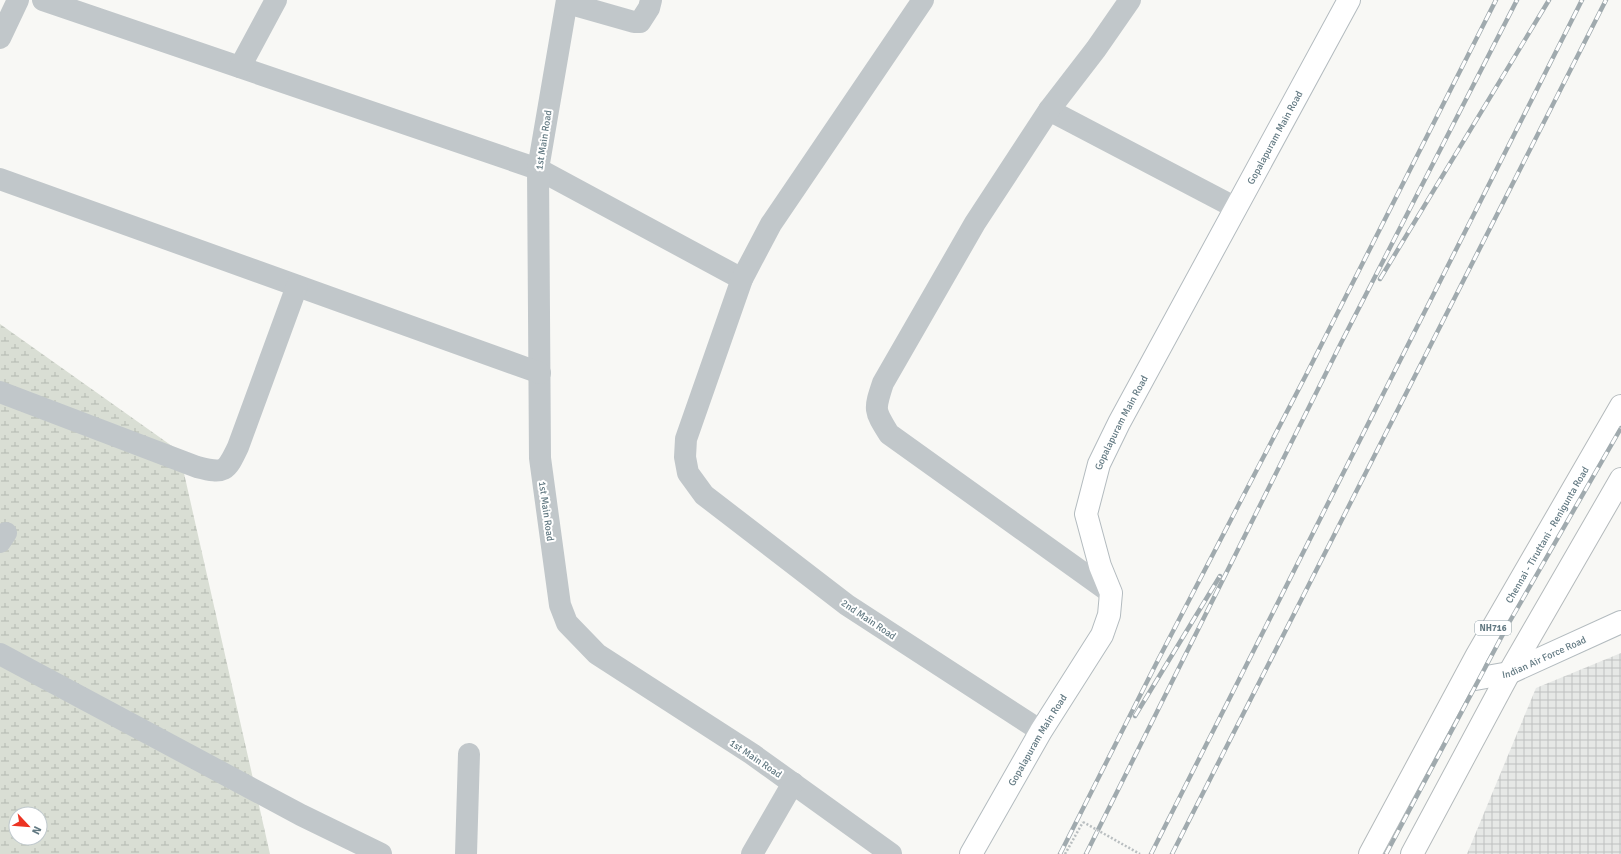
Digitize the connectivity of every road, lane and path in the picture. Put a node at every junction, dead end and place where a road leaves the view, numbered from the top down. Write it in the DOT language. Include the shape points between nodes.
graph roads {
  1 [pos="18,0"];
  2 [pos="43,0"];
  3 [pos="276,0"];
  4 [pos="651,0"];
  5 [pos="923,0"];
  6 [pos="1130,0"];
  7 [pos="1349,0"];
  8 [pos="567,2"];
  9 [pos="0,38"];
  10 [pos="240,67"];
  11 [pos="1050,110"];
  12 [pos="538,169"];
  13 [pos="0,179"];
  14 [pos="1236,208"];
  15 [pos="742,279"];
  16 [pos="297,286"];
  17 [pos="540,373"];
  18 [pos="0,392"];
  19 [pos="1621,406"];
  20 [pos="1621,479"];
  21 [pos="1111,593"];
  22 [pos="1621,622"];
  23 [pos="0,654"];
  24 [pos="1509,673"];
  25 [pos="1464,680"];
  26 [pos="1042,731"];
  27 [pos="469,754"];
  28 [pos="793,783"];
  29 [pos="381,854"];
  30 [pos="466,854"];
  31 [pos="752,854"];
  32 [pos="891,854"];
  33 [pos="971,854"];
  34 [pos="1065,854"];
  35 [pos="1140,854"];
  36 [pos="1370,854"];
  37 [pos="1412,854"];
  1 -- 9 [label="street"];
  2 -- 10 [label="street"];
  3 -- 10 [label="street"];
  4 -- 8 [label="street" via="640,22"];
  5 -- 15 [label="street, 2nd Main Road" via="771,224"];
  6 -- 11 [label="street"];
  7 -- 14 [label="main road, Gopalapuram Main Road"];
  8 -- 12 [label="street, 1st Main Road"];
  10 -- 12 [label="street"];
  11 -- 14 [label="street"];
  11 -- 21 [label="street" via="975,223 886,376 877,401 876,413 889,434"];
  12 -- 15 [label="street"];
  12 -- 17 [label="street, 1st Main Road"];
  13 -- 16 [label="street"];
  14 -- 21 [label="main road, Gopalapuram Main Road" via="1099,464 1086,514 1100,566"];
  15 -- 26 [label="street, 2nd Main Road" via="686,439 685,458 688,473 704,495 847,605"];
  16 -- 17 [label="street"];
  16 -- 18 [label="street" via="238,447 225,469 216,471 197,467"];
  17 -- 28 [label="street, 1st Main Road" via="540,458 560,605 566,623 597,654"];
  19 -- 25 [label="main road, Chennai - Tiruttani - Renigunta Road / NH716"];
  20 -- 24 [label="main road"];
  21 -- 26 [label="main road, Gopalapuram Main Road" via="1109,615 1102,635"];
  22 -- 24 [label="main road, Indian Air Force Road"];
  23 -- 29 [label="street" via="301,815"];
  24 -- 25 [label="main road, Indian Air Force Road"];
  24 -- 37 [label="main road"];
  25 -- 36 [label="main road, Chennai - Tiruttani - Renigunta Road / NH716"];
  26 -- 33 [label="main road, Gopalapuram Main Road"];
  27 -- 30 [label="street"];
  28 -- 31 [label="street"];
  28 -- 32 [label="street, 1st Main Road"];
  34 -- 35 [label="path, bridge" via="1083,822"];
}
